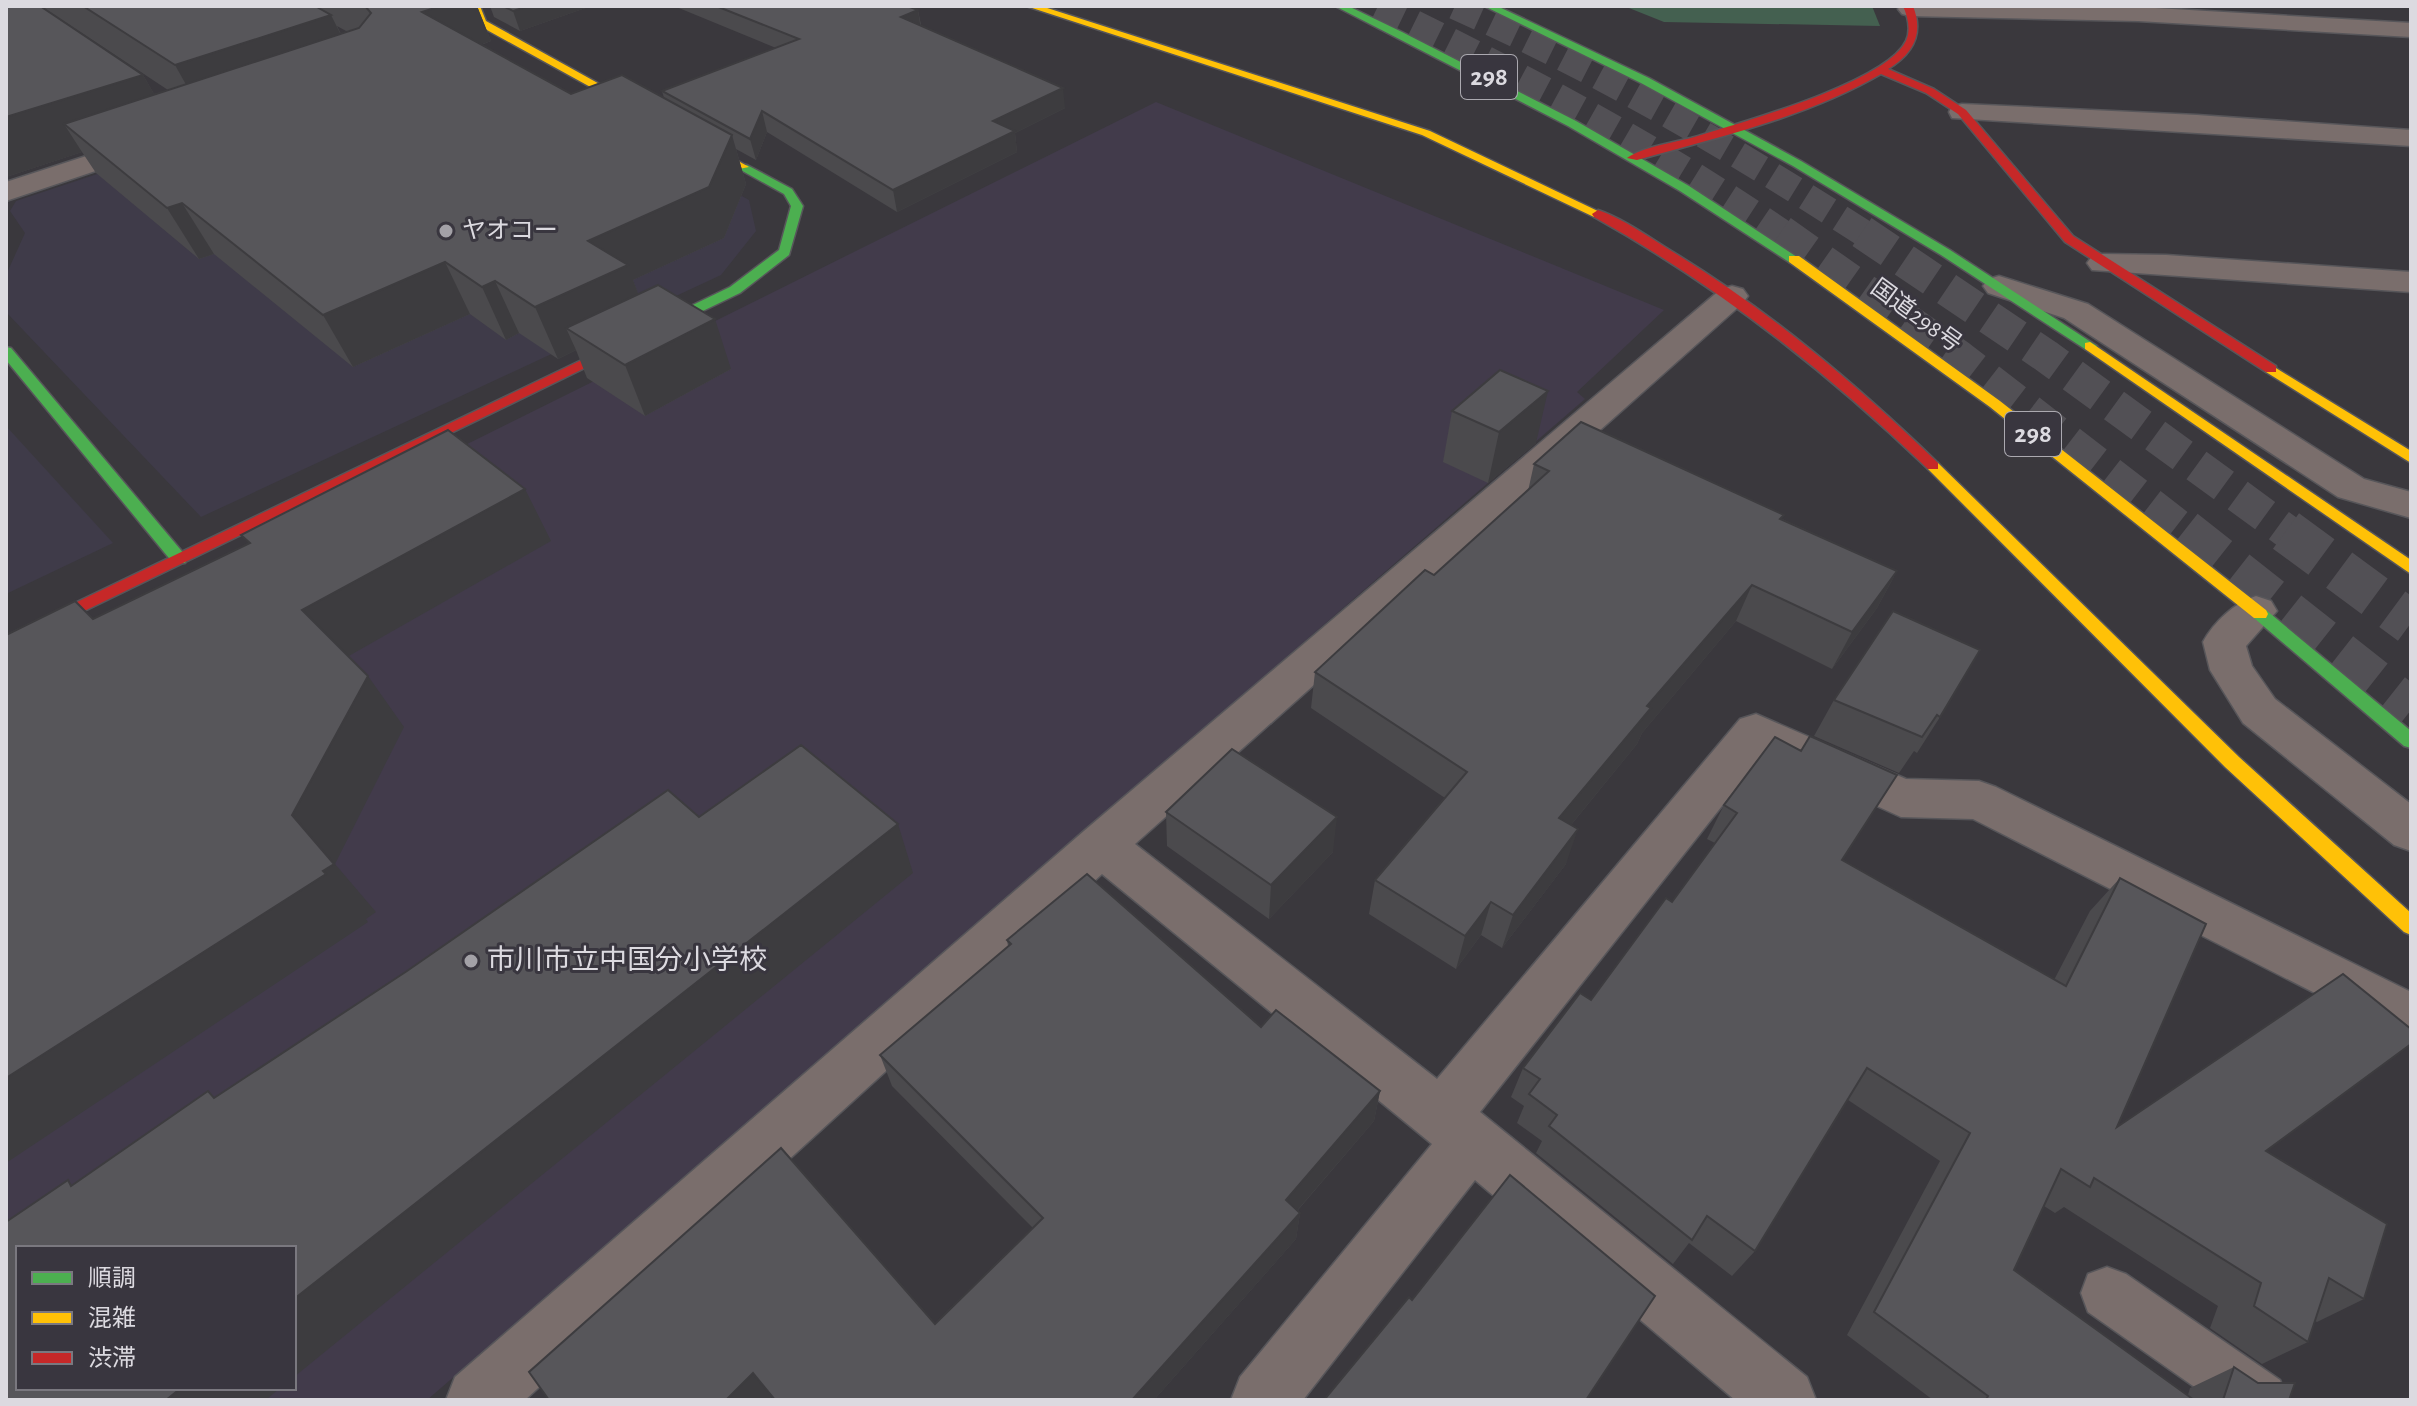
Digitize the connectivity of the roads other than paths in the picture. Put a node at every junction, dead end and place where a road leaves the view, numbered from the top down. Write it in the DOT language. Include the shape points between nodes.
graph roads {
  1 [pos="475,6"];
  2 [pos="1031,6"];
  3 [pos="1340,6"];
  4 [pos="1489,6"];
  5 [pos="1909,7"];
  6 [pos="2411,30"];
  7 [pos="1883,71"];
  8 [pos="1962,112"];
  9 [pos="1730,126"];
  10 [pos="170,137"];
  11 [pos="2411,138"];
  12 [pos="1633,158"];
  13 [pos="6,192"];
  14 [pos="2103,263"];
  15 [pos="2411,282"];
  16 [pos="1999,286"];
  17 [pos="1732,296"];
  18 [pos="6,351"];
  19 [pos="2411,458"];
  20 [pos="2411,505"];
  21 [pos="179,559"];
  22 [pos="2411,568"];
  23 [pos="2256,611"];
  24 [pos="6,643"];
  25 [pos="2411,741"];
  26 [pos="2411,831"];
  27 [pos="1101,845"];
  28 [pos="2411,926"];
  29 [pos="2411,1018"];
  30 [pos="1456,1128"];
  31 [pos="2107,1293"];
  32 [pos="478,1400"];
  33 [pos="1263,1400"];
  34 [pos="1784,1400"];
  35 [pos="2260,1400"];
  1 -- 21 [label="main road" via="482,23 788,192 797,206 785,252 735,290"];
  2 -- 17 [label="main road" via="1426,133 1622,227"];
  3 -- 12 [label="main road, 国道298号 / 298" via="1494,79"];
  4 -- 9 [label="main road, 298"];
  5 -- 6 [label="street"];
  5 -- 7 [label="main road" via="1915,22 1913,39"];
  7 -- 8 [label="main road"];
  7 -- 9 [label="main road"];
  8 -- 11 [label="street"];
  8 -- 14 [label="main road" via="2045,218"];
  9 -- 12 [label="main road"];
  9 -- 16 [label="main road, 298"];
  10 -- 13 [label="street"];
  12 -- 23 [label="main road, 国道298号 / 298" via="1851,298 2034,434"];
  14 -- 15 [label="street"];
  14 -- 19 [label="main road"];
  16 -- 20 [label="street" via="2076,311 2351,488"];
  16 -- 22 [label="main road, 298" via="2169,397"];
  17 -- 27 [label="street"];
  17 -- 28 [label="main road" via="1800,345 1887,421 2232,762"];
  18 -- 21 [label="main road"];
  21 -- 24 [label="main road"];
  23 -- 25 [label="main road, 国道298号 / 298"];
  23 -- 26 [label="street" via="2224,642 2232,670 2259,711"];
  27 -- 30 [label="street"];
  27 -- 32 [label="street"];
  29 -- 30 [label="street" via="1979,800 1901,798 1756,731"];
  30 -- 33 [label="street"];
  30 -- 34 [label="street"];
  31 -- 35 [label="lane"];
}
